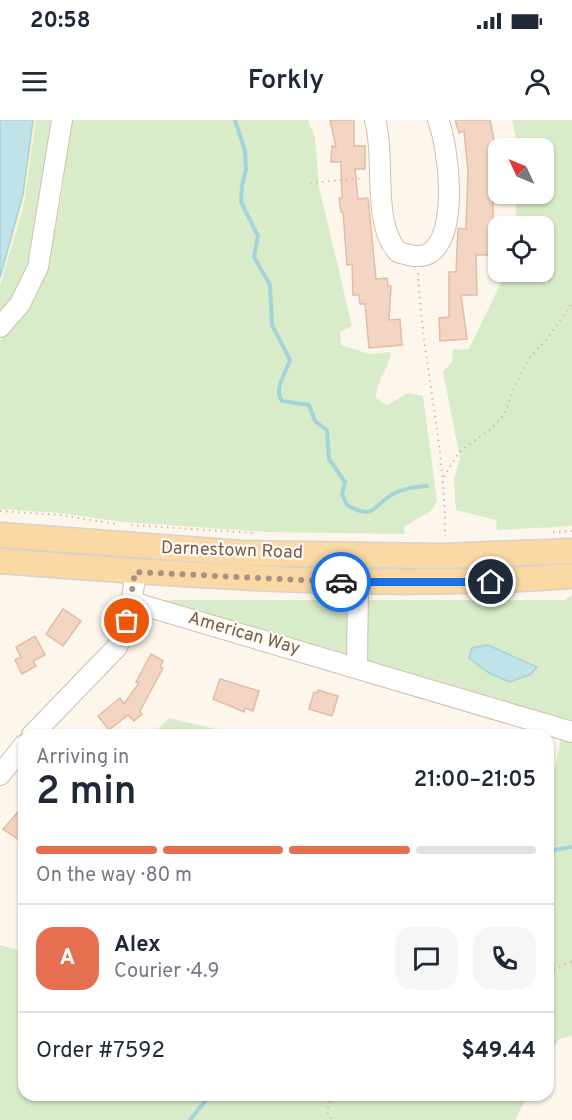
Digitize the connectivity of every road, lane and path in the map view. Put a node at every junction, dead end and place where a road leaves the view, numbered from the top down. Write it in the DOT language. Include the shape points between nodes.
graph roads {
  1 [pos="62,120"];
  2 [pos="375,120"];
  3 [pos="438,120"];
  4 [pos="382,176"];
  5 [pos="310,183"];
  6 [pos="418,256"];
  7 [pos="572,303"];
  8 [pos="0,327"];
  9 [pos="444,477"];
  10 [pos="0,511"];
  11 [pos="255,534"];
  12 [pos="0,535"];
  13 [pos="445,536"];
  14 [pos="572,551"];
  15 [pos="0,561"];
  16 [pos="135,572"];
  17 [pos="572,576"];
  18 [pos="358,583"];
  19 [pos="132,602"];
  20 [pos="357,666"];
  21 [pos="38,729"];
  22 [pos="572,732"];
  23 [pos="18,753"];
  24 [pos="0,776"];
  25 [pos="572,961"];
  26 [pos="554,969"];
  27 [pos="330,1101"];
  28 [pos="332,1120"];
  1 -- 8 [label="street" via="38,267 20,304"];
  2 -- 4 [label="street"];
  3 -- 6 [label="street" via="448,154 446,223 443,237 431,252"];
  4 -- 5 [label="path"];
  4 -- 6 [label="street" via="386,234 398,252"];
  6 -- 9 [label="path" via="423,342"];
  7 -- 9 [label="path" via="530,357 505,413 492,428 459,452"];
  9 -- 13 [label="path"];
  10 -- 11 [label="path"];
  12 -- 14 [label="main road, Darnestown Road" via="242,553 441,556"];
  15 -- 16 [label="main road, Darnestown Road"];
  16 -- 18 [label="main road, Darnestown Road"];
  16 -- 19 [label="street"];
  17 -- 18 [label="main road, Darnestown Road" via="491,582"];
  18 -- 20 [label="street"];
  19 -- 20 [label="street, American Way"];
  19 -- 21 [label="street" via="117,647"];
  20 -- 22 [label="street, American Way"];
  23 -- 24 [label="street"];
  25 -- 26 [label="path"];
  27 -- 28 [label="path" via="327,1112"];
}
